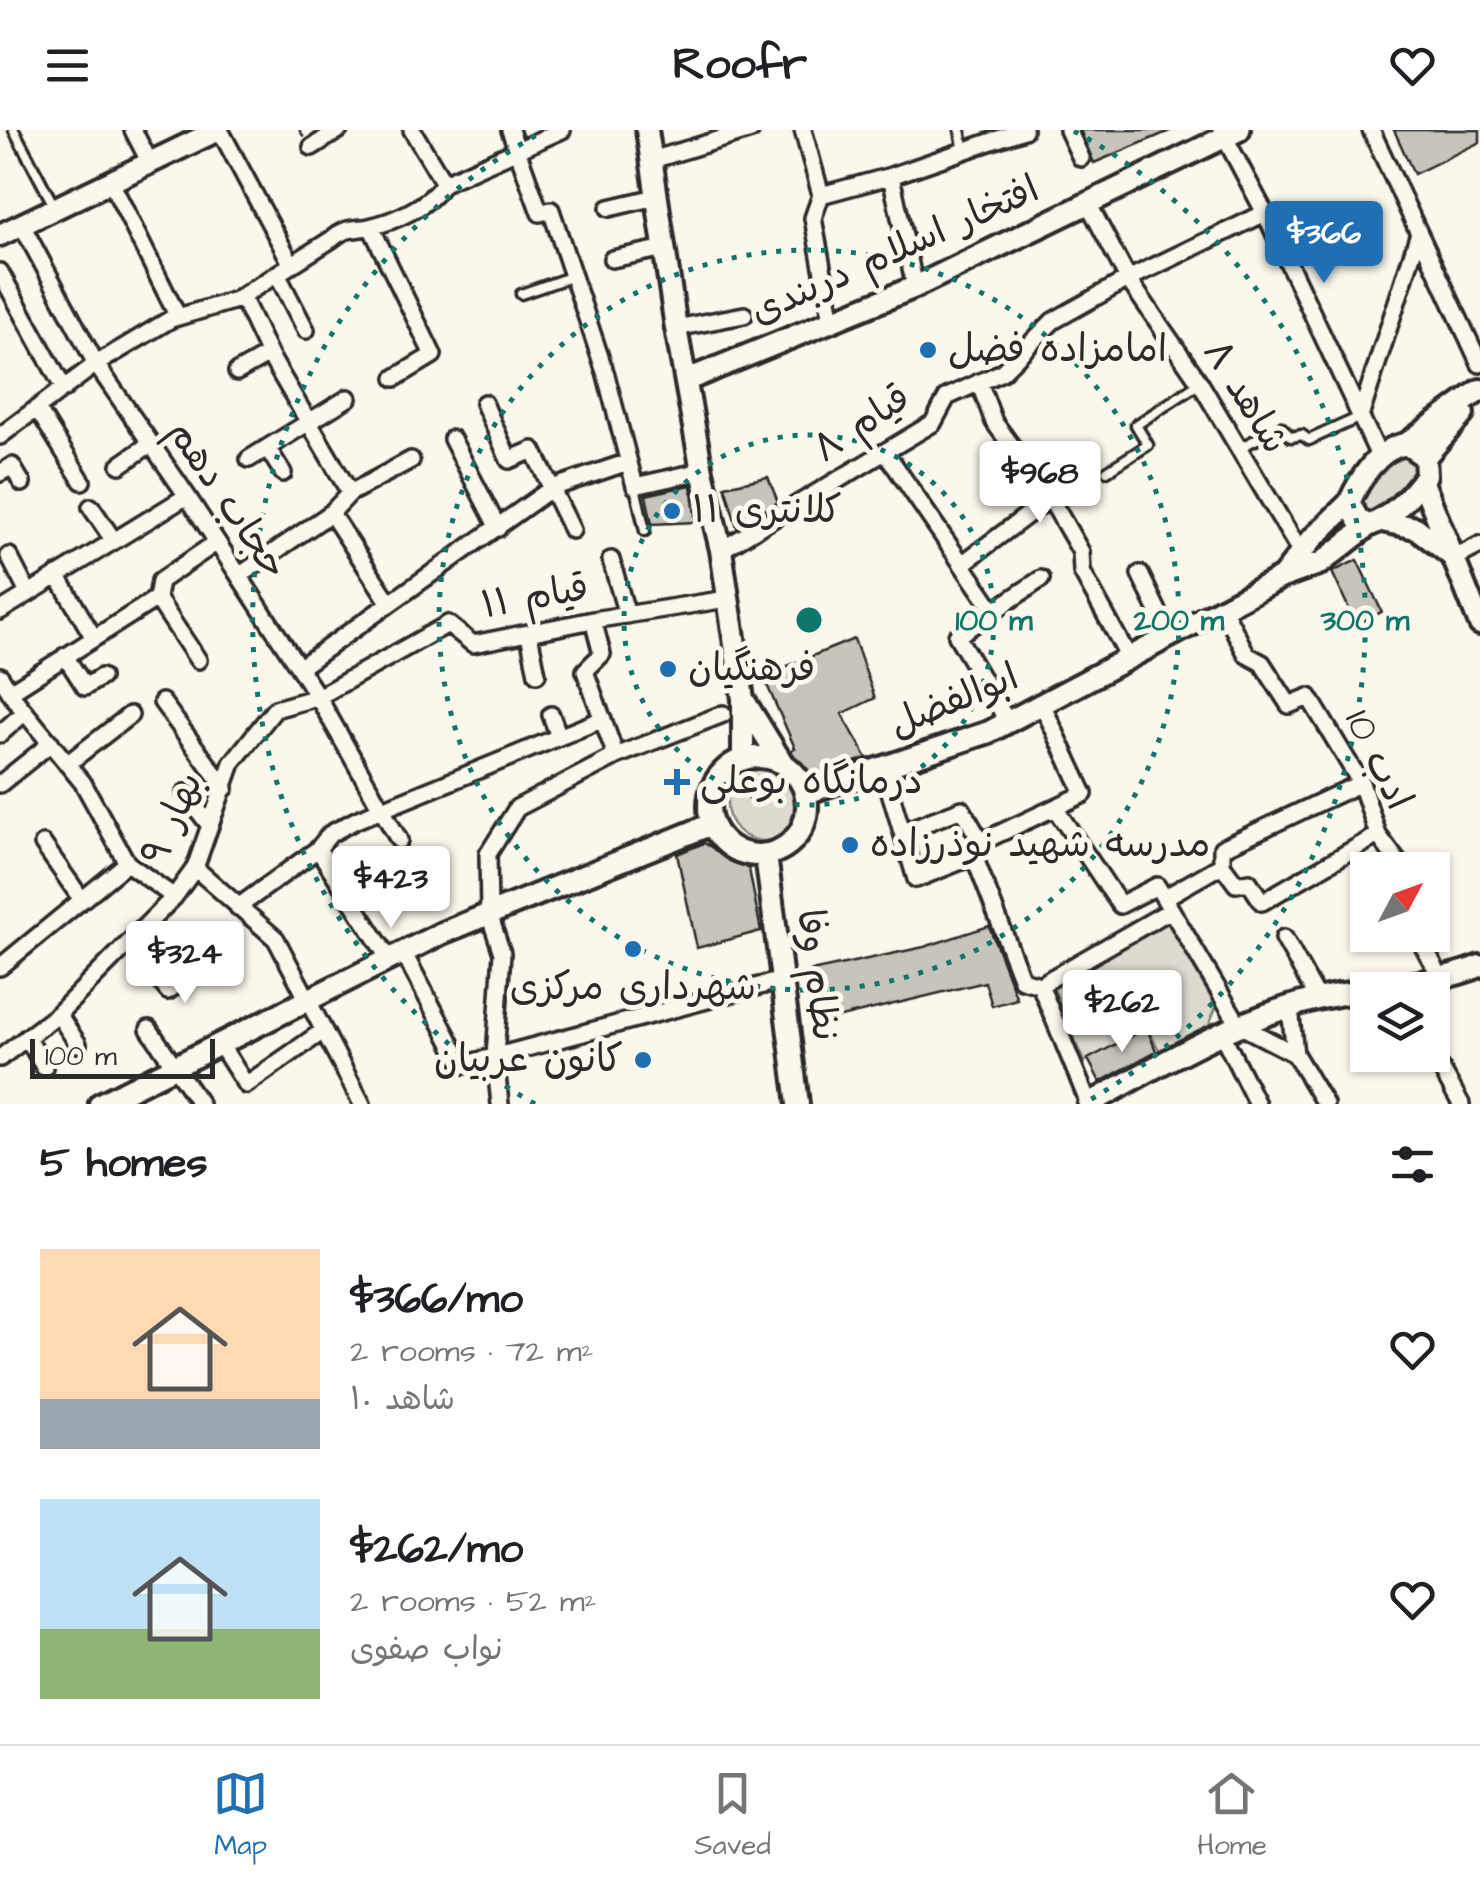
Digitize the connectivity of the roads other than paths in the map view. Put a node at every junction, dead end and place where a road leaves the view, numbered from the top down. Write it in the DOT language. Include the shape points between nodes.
graph roads {
  1 [pos="14,130"];
  2 [pos="133,130"];
  3 [pos="219,130"];
  4 [pos="339,130"];
  5 [pos="412,130"];
  6 [pos="510,130"];
  7 [pos="562,130"];
  8 [pos="647,130"];
  9 [pos="751,130"];
  10 [pos="803,130"];
  11 [pos="960,130"];
  12 [pos="1024,130"];
  13 [pos="1068,130"];
  14 [pos="1371,130"];
  15 [pos="1228,132"];
  16 [pos="312,147"];
  17 [pos="964,150"];
  18 [pos="518,152"];
  19 [pos="1081,158"];
  20 [pos="652,160"];
  21 [pos="150,163"];
  22 [pos="891,176"];
  23 [pos="111,182"];
  24 [pos="444,183"];
  25 [pos="820,195"];
  26 [pos="656,198"];
  27 [pos="1088,203"];
  28 [pos="609,208"];
  29 [pos="56,209"];
  30 [pos="1265,214"];
  31 [pos="22,225"];
  32 [pos="372,227"];
  33 [pos="1419,233"];
  34 [pos="0,236"];
  35 [pos="665,248"];
  36 [pos="612,260"];
  37 [pos="284,269"];
  38 [pos="0,272"];
  39 [pos="573,276"];
  40 [pos="1128,280"];
  41 [pos="915,287"];
  42 [pos="521,294"];
  43 [pos="242,297"];
  44 [pos="744,315"];
  45 [pos="178,318"];
  46 [pos="832,321"];
  47 [pos="676,328"];
  48 [pos="306,330"];
  49 [pos="266,349"];
  50 [pos="96,364"];
  51 [pos="1480,364"];
  52 [pos="237,372"];
  53 [pos="394,378"];
  54 [pos="686,380"];
  55 [pos="979,382"];
  56 [pos="1200,383"];
  57 [pos="64,389"];
  58 [pos="1480,392"];
  59 [pos="348,398"];
  60 [pos="484,403"];
  61 [pos="38,410"];
  62 [pos="1360,416"];
  63 [pos="309,421"];
  64 [pos="0,436"];
  65 [pos="452,439"];
  66 [pos="150,444"];
  67 [pos="1406,444"];
  68 [pos="1240,448"];
  69 [pos="268,449"];
  70 [pos="886,453"];
  71 [pos="1424,457"];
  72 [pos="1380,458"];
  73 [pos="249,459"];
  74 [pos="412,460"];
  75 [pos="628,462"];
  76 [pos="120,464"];
  77 [pos="1107,471"];
  78 [pos="702,472"];
  79 [pos="0,473"];
  80 [pos="283,473"];
  81 [pos="1422,480"];
  82 [pos="82,482"];
  83 [pos="22,483"];
  84 [pos="635,486"];
  85 [pos="552,488"];
  86 [pos="350,493"];
  87 [pos="187,496"];
  88 [pos="1050,498"];
  89 [pos="1349,504"];
  90 [pos="91,507"];
  91 [pos="332,513"];
  92 [pos="1375,524"];
  93 [pos="498,528"];
  94 [pos="572,530"];
  95 [pos="645,531"];
  96 [pos="114,541"];
  97 [pos="217,542"];
  98 [pos="1480,545"];
  99 [pos="721,550"];
  100 [pos="1301,553"];
  101 [pos="8,556"];
  102 [pos="1455,558"];
  103 [pos="611,560"];
  104 [pos="962,564"];
  105 [pos="1140,574"];
  106 [pos="57,576"];
  107 [pos="240,576"];
  108 [pos="1282,577"];
  109 [pos="1041,579"];
  110 [pos="28,594"];
  111 [pos="157,598"];
  112 [pos="727,600"];
  113 [pos="389,602"];
  114 [pos="1222,609"];
  115 [pos="0,610"];
  116 [pos="994,611"];
  117 [pos="627,615"];
  118 [pos="593,620"];
  119 [pos="1480,624"];
  120 [pos="529,634"];
  121 [pos="1170,636"];
  122 [pos="94,638"];
  123 [pos="65,656"];
  124 [pos="1130,658"];
  125 [pos="198,660"];
  126 [pos="299,668"];
  127 [pos="537,674"];
  128 [pos="0,676"];
  129 [pos="101,677"];
  130 [pos="10,692"];
  131 [pos="318,697"];
  132 [pos="743,699"];
  133 [pos="162,702"];
  134 [pos="1042,704"];
  135 [pos="25,712"];
  136 [pos="723,714"];
  137 [pos="551,715"];
  138 [pos="130,716"];
  139 [pos="604,719"];
  140 [pos="1008,722"];
  141 [pos="0,734"];
  142 [pos="559,737"];
  143 [pos="50,743"];
  144 [pos="616,756"];
  145 [pos="743,759"];
  146 [pos="67,764"];
  147 [pos="784,764"];
  148 [pos="883,768"];
  149 [pos="1360,783"];
  150 [pos="0,784"];
  151 [pos="225,788"];
  152 [pos="185,794"];
  153 [pos="806,794"];
  154 [pos="1055,808"];
  155 [pos="382,809"];
  156 [pos="712,824"];
  157 [pos="210,826"];
  158 [pos="902,832"];
  159 [pos="1378,835"];
  160 [pos="400,840"];
  161 [pos="43,844"];
  162 [pos="318,849"];
  163 [pos="977,849"];
  164 [pos="1391,852"];
  165 [pos="766,855"];
  166 [pos="127,863"];
  167 [pos="1222,865"];
  168 [pos="195,868"];
  169 [pos="174,897"];
  170 [pos="82,900"];
  171 [pos="1168,904"];
  172 [pos="238,907"];
  173 [pos="489,914"];
  174 [pos="1284,938"];
  175 [pos="130,943"];
  176 [pos="204,945"];
  177 [pos="396,956"];
  178 [pos="1,962"];
  179 [pos="1480,966"];
  180 [pos="1450,975"];
  181 [pos="782,980"];
  182 [pos="1040,985"];
  183 [pos="1350,994"];
  184 [pos="1318,999"];
  185 [pos="307,1000"];
  186 [pos="1290,1008"];
  187 [pos="58,1014"];
  188 [pos="149,1029"];
  189 [pos="1230,1029"];
  190 [pos="323,1031"];
  191 [pos="27,1037"];
  192 [pos="78,1044"];
  193 [pos="220,1044"];
  194 [pos="1295,1054"];
  195 [pos="495,1057"];
  196 [pos="0,1058"];
  197 [pos="176,1066"];
  198 [pos="44,1067"];
  199 [pos="1443,1072"];
  200 [pos="494,1101"];
  201 [pos="356,1102"];
  202 [pos="100,1104"];
  203 [pos="200,1104"];
  204 [pos="798,1104"];
  205 [pos="1089,1104"];
  206 [pos="1257,1104"];
  207 [pos="1326,1104"];
  208 [pos="1461,1104"];
  1 -- 29 [label="lane"];
  2 -- 21 [label="street"];
  3 -- 21 [label="main road"];
  3 -- 37 [label="street"];
  4 -- 16 [label="street"];
  5 -- 24 [label="street"];
  6 -- 18 [label="street"];
  7 -- 18 [label="street"];
  8 -- 20 [label="main road"];
  9 -- 20 [label="street"];
  10 -- 25 [label="street"];
  11 -- 17 [label="lane"];
  12 -- 17 [label="street"];
  13 -- 19 [label="street"];
  14 -- 33 [label="street"];
  15 -- 27 [label="main road, افتخار اسلام دربندی"];
  15 -- 30 [label="street"];
  17 -- 22 [label="street"];
  18 -- 24 [label="street"];
  18 -- 39 [label="street" via="540,213 551,210"];
  20 -- 26 [label="main road"];
  21 -- 23 [label="main road"];
  22 -- 25 [label="street"];
  22 -- 41 [label="street"];
  23 -- 29 [label="main road"];
  23 -- 45 [label="street"];
  24 -- 32 [label="street" via="433,201"];
  25 -- 46 [label="street" via="813,218"];
  26 -- 28 [label="street"];
  26 -- 35 [label="main road"];
  27 -- 40 [label="street, شاهد ۸"];
  27 -- 41 [label="main road, افتخار اسلام دربندی"];
  29 -- 31 [label="main road"];
  30 -- 40 [label="street, قیام ۸"];
  30 -- 62 [label="street"];
  31 -- 34 [label="main road"];
  31 -- 50 [label="street, حجاب دهم"];
  32 -- 37 [label="street" via="342,230"];
  32 -- 53 [label="street" via="432,356"];
  33 -- 51 [label="street"];
  33 -- 62 [label="street"];
  35 -- 36 [label="street"];
  35 -- 47 [label="main road"];
  37 -- 43 [label="street"];
  37 -- 48 [label="street"];
  38 -- 57 [label="street"];
  39 -- 42 [label="lane"];
  39 -- 75 [label="street"];
  40 -- 55 [label="street, قیام ۸" via="1053,320 1002,372"];
  40 -- 56 [label="street, شاهد ۸"];
  41 -- 46 [label="main road, افتخار اسلام دربندی"];
  43 -- 45 [label="street"];
  43 -- 49 [label="street"];
  44 -- 47 [label="street"];
  45 -- 50 [label="street"];
  46 -- 54 [label="main road, افتخار اسلام دربندی"];
  47 -- 54 [label="main road"];
  49 -- 52 [label="street" via="269,354"];
  49 -- 63 [label="street"];
  50 -- 57 [label="street"];
  50 -- 66 [label="street, حجاب دهم"];
  54 -- 78 [label="main road"];
  55 -- 70 [label="street, قیام ۸" via="947,396 933,423"];
  55 -- 88 [label="street" via="994,422"];
  56 -- 68 [label="street, شاهد ۸"];
  56 -- 77 [label="lane" via="1136,425 1148,445"];
  57 -- 61 [label="street"];
  58 -- 67 [label="main road"];
  58 -- 71 [label="main road"];
  59 -- 63 [label="street"];
  60 -- 85 [label="street" via="509,460 533,450"];
  61 -- 64 [label="street"];
  61 -- 82 [label="street"];
  62 -- 68 [label="lane" via="1309,440 1281,428"];
  62 -- 72 [label="street"];
  63 -- 69 [label="street"];
  63 -- 86 [label="street"];
  65 -- 93 [label="street"];
  66 -- 76 [label="street"];
  66 -- 87 [label="street, حجاب دهم"];
  67 -- 71 [label="main road"];
  67 -- 72 [label="main road"];
  68 -- 100 [label="street, شاهد ۸"];
  69 -- 73 [label="street"];
  69 -- 80 [label="street"];
  70 -- 99 [label="street, قیام ۸"];
  70 -- 104 [label="street"];
  71 -- 81 [label="main road"];
  72 -- 89 [label="main road"];
  74 -- 86 [label="street"];
  75 -- 84 [label="street"];
  75 -- 85 [label="street"];
  78 -- 84 [label="street"];
  78 -- 99 [label="main road"];
  79 -- 83 [label="street" via="12,466"];
  81 -- 92 [label="main road, ابوالفضل"];
  81 -- 102 [label="main road"];
  84 -- 95 [label="lane"];
  85 -- 93 [label="street"];
  85 -- 94 [label="street"];
  86 -- 91 [label="street"];
  87 -- 96 [label="street"];
  87 -- 97 [label="street, حجاب دهم"];
  88 -- 104 [label="street"];
  88 -- 124 [label="street"];
  89 -- 92 [label="main road" via="1358,519"];
  89 -- 100 [label="main road"];
  90 -- 96 [label="street"];
  91 -- 107 [label="street"];
  91 -- 113 [label="street"];
  92 -- 102 [label="main road" via="1416,528"];
  92 -- 108 [label="main road, ابوالفضل" via="1320,563"];
  93 -- 113 [label="street"];
  96 -- 106 [label="street"];
  97 -- 107 [label="street, حجاب دهم"];
  97 -- 111 [label="street" via="160,581"];
  98 -- 102 [label="street"];
  99 -- 112 [label="main road"];
  100 -- 108 [label="main road"];
  101 -- 110 [label="street"];
  102 -- 119 [label="main road"];
  103 -- 117 [label="street"];
  104 -- 116 [label="street"];
  105 -- 121 [label="street"];
  106 -- 110 [label="street"];
  106 -- 122 [label="street"];
  107 -- 126 [label="street, حجاب دهم"];
  108 -- 114 [label="main road, ابوالفضل"];
  109 -- 116 [label="street"];
  110 -- 115 [label="street"];
  111 -- 122 [label="street"];
  111 -- 125 [label="street"];
  112 -- 117 [label="street, قیام ۱۱"];
  112 -- 132 [label="main road"];
  113 -- 126 [label="street"];
  114 -- 121 [label="main road, ابوالفضل"];
  114 -- 149 [label="street, ادب 10" via="1247,655 1262,663 1289,705 1309,696"];
  116 -- 140 [label="street" via="957,636"];
  117 -- 118 [label="street, قیام ۱۱"];
  118 -- 120 [label="street, قیام ۱۱"];
  118 -- 139 [label="street" via="602,654 585,671"];
  120 -- 127 [label="street"];
  120 -- 131 [label="street, قیام ۱۱" via="473,644 448,624"];
  121 -- 124 [label="main road, ابوالفضل"];
  122 -- 123 [label="street"];
  123 -- 129 [label="street" via="85,687"];
  123 -- 130 [label="street"];
  124 -- 134 [label="main road, ابوالفضل"];
  126 -- 131 [label="street, حجاب دهم"];
  128 -- 130 [label="street"];
  130 -- 135 [label="street"];
  131 -- 151 [label="street, بهار ۹" via="276,708 232,763"];
  131 -- 155 [label="street, حجاب دهم"];
  132 -- 145 [label="main road"];
  132 -- 147 [label="main road"];
  133 -- 151 [label="street"];
  134 -- 140 [label="main road, ابوالفضل"];
  134 -- 154 [label="street" via="1084,794"];
  135 -- 141 [label="street"];
  135 -- 143 [label="street"];
  136 -- 144 [label="street"];
  137 -- 142 [label="street"];
  138 -- 146 [label="street"];
  139 -- 142 [label="street"];
  139 -- 144 [label="street"];
  140 -- 148 [label="main road, ابوالفضل"];
  142 -- 155 [label="street"];
  143 -- 146 [label="street"];
  143 -- 150 [label="street"];
  144 -- 173 [label="street" via="517,808 488,854"];
  145 -- 147 [label="main road"];
  145 -- 156 [label="main road" via="729,766 711,792"];
  146 -- 166 [label="street"];
  147 -- 153 [label="main road"];
  148 -- 153 [label="main road, ابوالفضل"];
  148 -- 158 [label="street"];
  149 -- 159 [label="street, ادب 10"];
  149 -- 167 [label="street" via="1222,848"];
  151 -- 157 [label="street, بهار ۹"];
  152 -- 157 [label="street"];
  153 -- 165 [label="main road" via="808,810 795,840"];
  154 -- 163 [label="street"];
  154 -- 171 [label="street" via="1120,906 1157,886"];
  155 -- 160 [label="street, حجاب دهم"];
  155 -- 162 [label="street" via="330,834"];
  156 -- 165 [label="main road" via="734,849"];
  156 -- 173 [label="main road"];
  157 -- 168 [label="street, بهار ۹"];
  158 -- 163 [label="street" via="962,809"];
  158 -- 163 [label="street" via="916,879"];
  159 -- 164 [label="street, ادب 10"];
  159 -- 167 [label="street" via="1262,902 1249,882 1236,884"];
  161 -- 170 [label="street"];
  162 -- 172 [label="street"];
  162 -- 177 [label="street"];
  163 -- 182 [label="street" via="1022,980"];
  165 -- 181 [label="main road, نظام وفا"];
  166 -- 169 [label="street"];
  166 -- 170 [label="street"];
  167 -- 171 [label="street"];
  168 -- 169 [label="street, بهار ۹"];
  168 -- 172 [label="street"];
  169 -- 175 [label="street, بهار ۹"];
  170 -- 178 [label="street"];
  171 -- 182 [label="street"];
  171 -- 189 [label="street"];
  172 -- 185 [label="street" via="276,939"];
  173 -- 177 [label="main road"];
  173 -- 195 [label="street" via="502,953"];
  174 -- 184 [label="street"];
  175 -- 176 [label="street" via="168,990 212,959"];
  175 -- 187 [label="street, بهار ۹"];
  177 -- 185 [label="main road"];
  177 -- 195 [label="street" via="463,1065"];
  179 -- 180 [label="main road"];
  181 -- 195 [label="street"];
  181 -- 204 [label="main road, نظام وفا"];
  182 -- 205 [label="street"];
  183 -- 184 [label="main road"];
  184 -- 186 [label="main road"];
  185 -- 190 [label="street"];
  185 -- 193 [label="main road"];
  186 -- 189 [label="main road"];
  186 -- 194 [label="street"];
  187 -- 191 [label="street, بهار ۹"];
  187 -- 192 [label="street"];
  188 -- 197 [label="street"];
  189 -- 194 [label="street"];
  189 -- 205 [label="main road"];
  189 -- 206 [label="street"];
  190 -- 193 [label="street" via="246,1086"];
  190 -- 201 [label="street"];
  191 -- 196 [label="street, بهار ۹"];
  191 -- 198 [label="street"];
  193 -- 197 [label="main road"];
  194 -- 207 [label="street"];
  195 -- 200 [label="street"];
  197 -- 202 [label="main road"];
  197 -- 203 [label="street"];
  199 -- 208 [label="street"];
}
